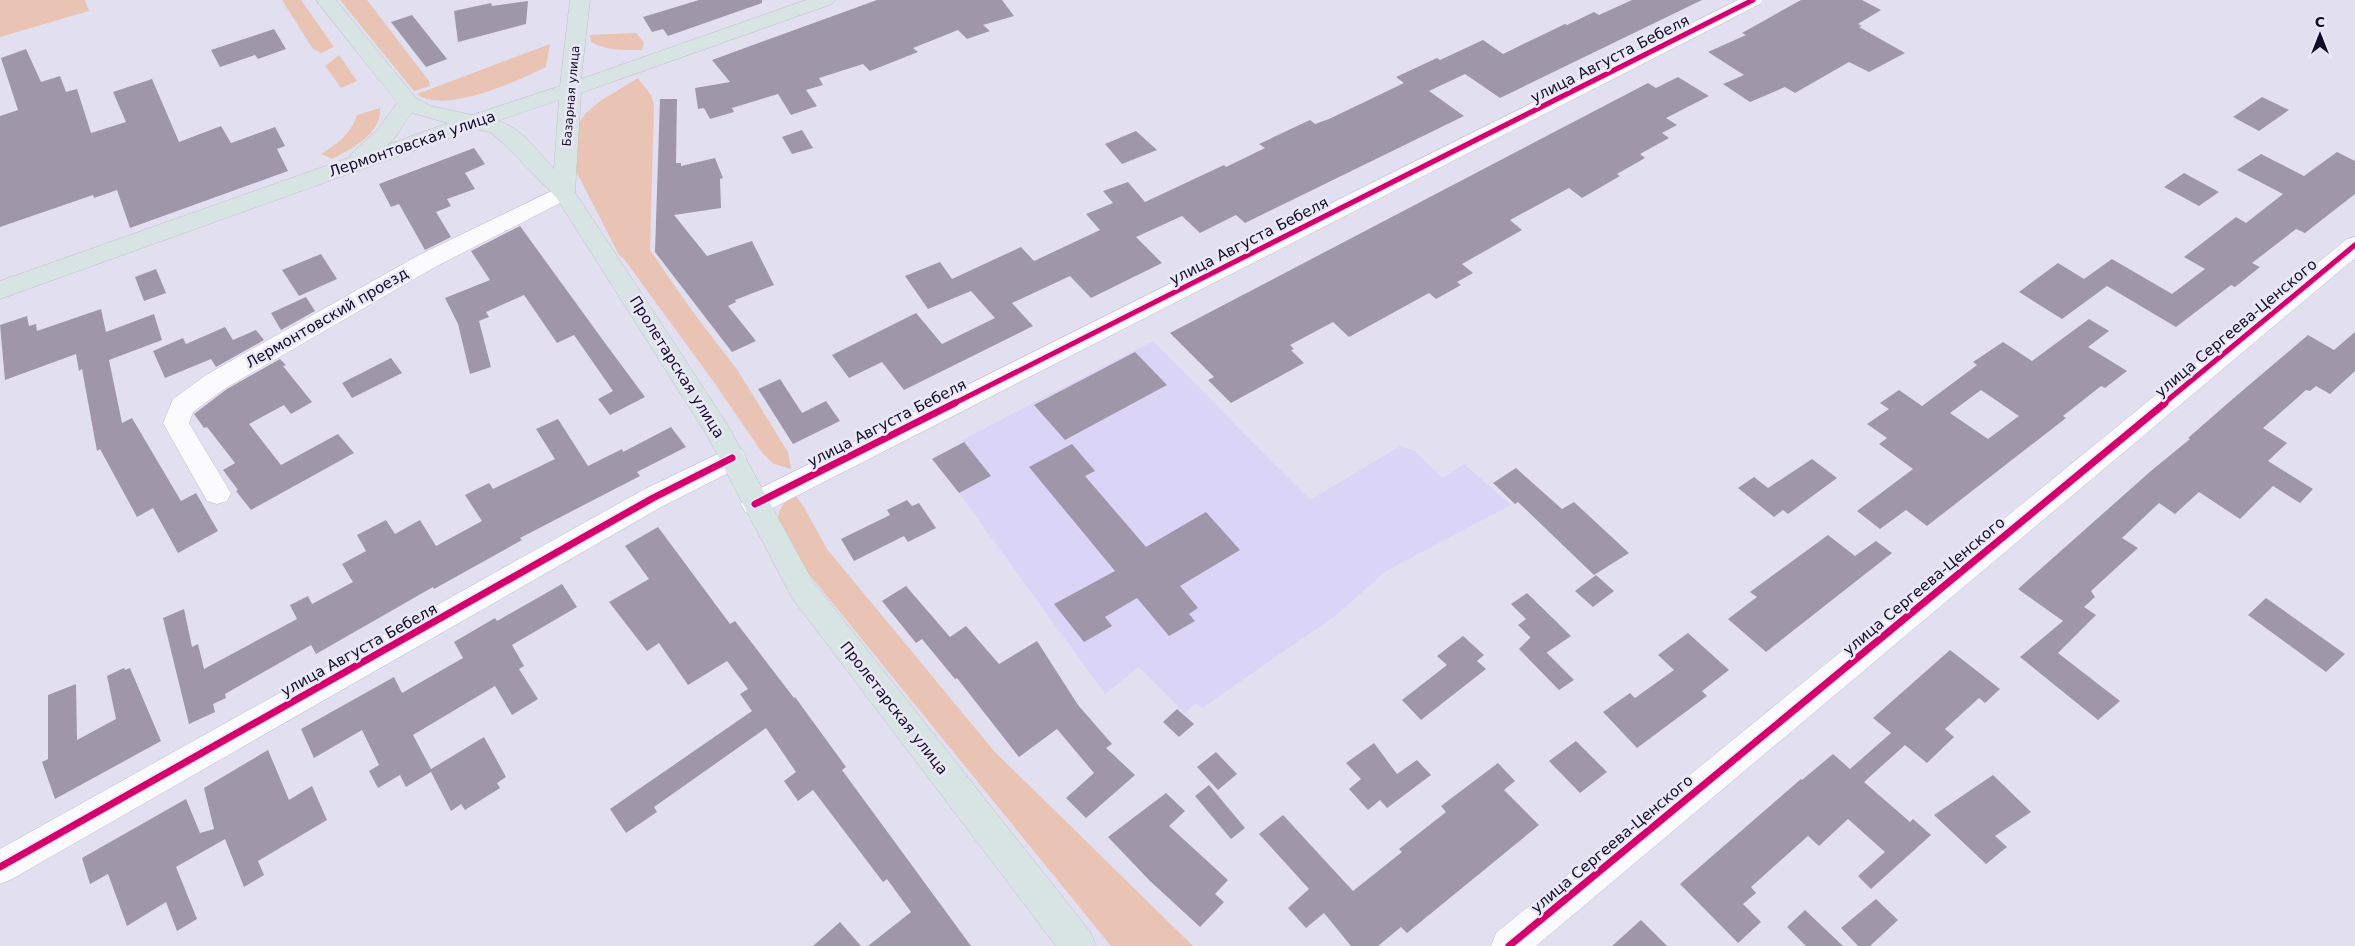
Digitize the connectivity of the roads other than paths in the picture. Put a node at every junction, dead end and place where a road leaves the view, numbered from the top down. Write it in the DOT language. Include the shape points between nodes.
graph roads {
  1 [pos="326,0"];
  2 [pos="580,0"];
  3 [pos="825,0"];
  4 [pos="1753,0"];
  5 [pos="571,89"];
  6 [pos="408,103"];
  7 [pos="475,121"];
  8 [pos="332,172"];
  9 [pos="564,192"];
  10 [pos="2355,245"];
  11 [pos="0,290"];
  12 [pos="732,458"];
  13 [pos="217,493"];
  14 [pos="755,504"];
  15 [pos="0,867"];
  16 [pos="1078,946"];
  17 [pos="1509,946"];
  1 -- 6 [label="main road, Пролетарская улица"];
  2 -- 5 [label="main road, Базарная улица"];
  3 -- 5 [label="main road, Лермонтовская улица"];
  4 -- 14 [label="street, улица Августа Бебеля"];
  5 -- 7 [label="main road, Лермонтовская улица"];
  5 -- 9 [label="main road, Базарная улица"];
  6 -- 7 [label="main road, Пролетарская улица" via="424,111"];
  6 -- 8 [label="main road" via="377,142"];
  7 -- 8 [label="main road, Лермонтовская улица"];
  7 -- 9 [label="main road, Пролетарская улица" via="496,127 513,140"];
  8 -- 11 [label="main road, Лермонтовская улица"];
  9 -- 12 [label="main road, Пролетарская улица" via="718,431"];
  9 -- 13 [label="street, Лермонтовский проезд" via="427,261 215,382 182,406 176,423"];
  10 -- 17 [label="street, улица Сергеева-Ценского"];
  12 -- 14 [label="main road, Пролетарская улица"];
  12 -- 15 [label="street, улица Августа Бебеля" via="653,498"];
  14 -- 16 [label="main road, Пролетарская улица" via="802,588"];
}
